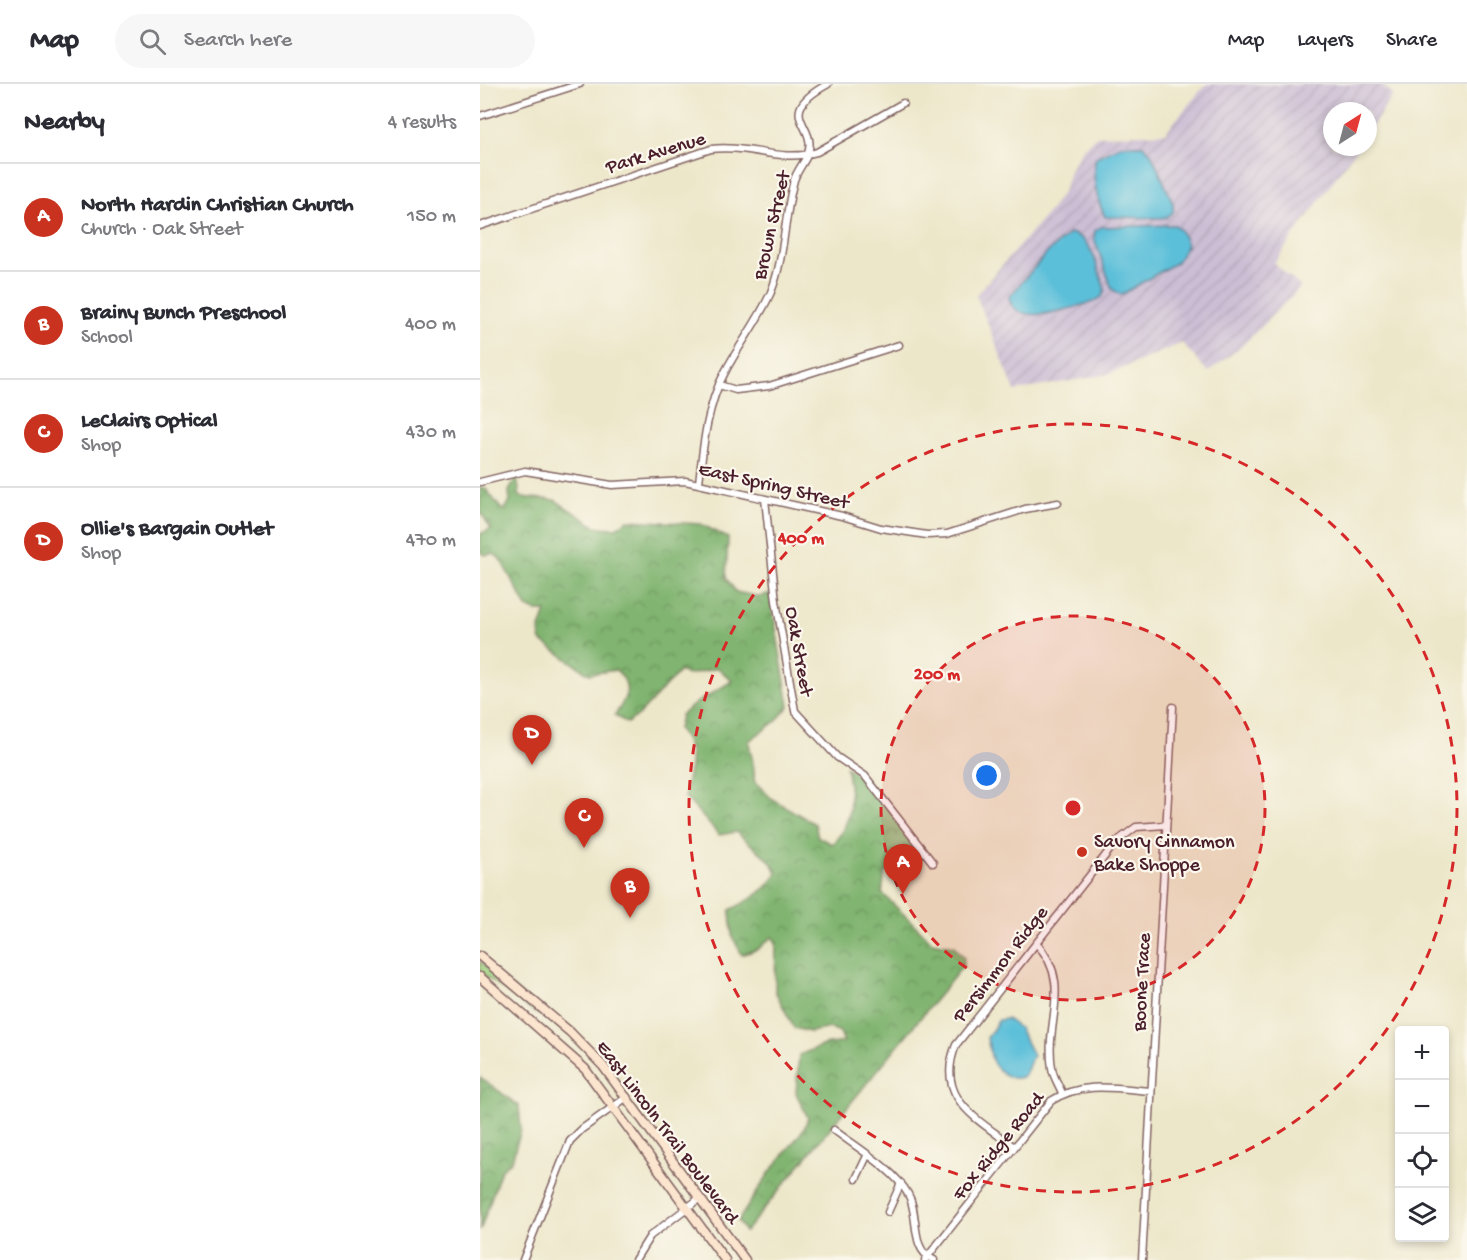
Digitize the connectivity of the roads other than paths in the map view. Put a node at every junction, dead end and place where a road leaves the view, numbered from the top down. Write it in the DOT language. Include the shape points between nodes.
graph roads {
  1 [pos="580,84"];
  2 [pos="828,84"];
  3 [pos="903,103"];
  4 [pos="480,116"];
  5 [pos="807,155"];
  6 [pos="480,226"];
  7 [pos="899,345"];
  8 [pos="719,386"];
  9 [pos="480,482"];
  10 [pos="699,483"];
  11 [pos="765,499"];
  12 [pos="1058,503"];
  13 [pos="1173,706"];
  14 [pos="1166,825"];
  15 [pos="933,862"];
  16 [pos="1036,944"];
  17 [pos="480,956"];
  18 [pos="480,977"];
  19 [pos="1150,1091"];
  20 [pos="1062,1093"];
  21 [pos="627,1097"];
  22 [pos="615,1106"];
  23 [pos="834,1130"];
  24 [pos="1014,1147"];
  25 [pos="867,1156"];
  26 [pos="856,1179"];
  27 [pos="901,1182"];
  28 [pos="700,1198"];
  29 [pos="688,1208"];
  30 [pos="888,1212"];
  31 [pos="929,1259"];
  32 [pos="524,1260"];
  33 [pos="635,1260"];
  34 [pos="725,1260"];
  35 [pos="745,1260"];
  36 [pos="1142,1260"];
  1 -- 4 [label="street"];
  2 -- 5 [label="street, Brown Street" via="801,103"];
  3 -- 5 [label="street, Park Avenue"];
  5 -- 6 [label="street, Park Avenue" via="711,149"];
  5 -- 8 [label="street, Brown Street" via="795,180 771,292"];
  7 -- 8 [label="street" via="769,386 736,390"];
  8 -- 10 [label="street, Brown Street"];
  9 -- 10 [label="street, East Spring Street" via="525,471 612,485"];
  10 -- 11 [label="street, East Spring Street"];
  11 -- 12 [label="street, East Spring Street" via="881,528 927,535 947,534 1025,509"];
  11 -- 15 [label="street, Oak Street" via="776,601 795,711 837,757 865,776"];
  13 -- 14 [label="street, Boone Trace"];
  14 -- 16 [label="street, Persimmon Ridge" via="1145,825 1125,833"];
  14 -- 19 [label="street, Boone Trace"];
  16 -- 20 [label="street" via="1048,956 1055,974 1051,1067"];
  16 -- 24 [label="street, Persimmon Ridge" via="962,1036 949,1069 950,1083 963,1107"];
  17 -- 21 [label="street, East Lincoln Trail Boulevard" via="570,1032"];
  18 -- 22 [label="street, East Lincoln Trail Boulevard" via="571,1055"];
  19 -- 20 [label="street, Fox Ridge Road" via="1088,1087"];
  19 -- 36 [label="street, Boone Trace"];
  20 -- 24 [label="street, Fox Ridge Road"];
  21 -- 22 [label="street"];
  21 -- 28 [label="street, East Lincoln Trail Boulevard"];
  22 -- 29 [label="street, East Lincoln Trail Boulevard"];
  22 -- 32 [label="street" via="582,1129 567,1146"];
  23 -- 25 [label="street"];
  24 -- 31 [label="street, Fox Ridge Road"];
  25 -- 26 [label="street"];
  25 -- 27 [label="street"];
  27 -- 30 [label="street"];
  27 -- 31 [label="street" via="912,1204 919,1247"];
  28 -- 29 [label="street"];
  28 -- 35 [label="street, East Lincoln Trail Boulevard"];
  29 -- 33 [label="street" via="650,1236"];
  29 -- 34 [label="street, East Lincoln Trail Boulevard"];
}
